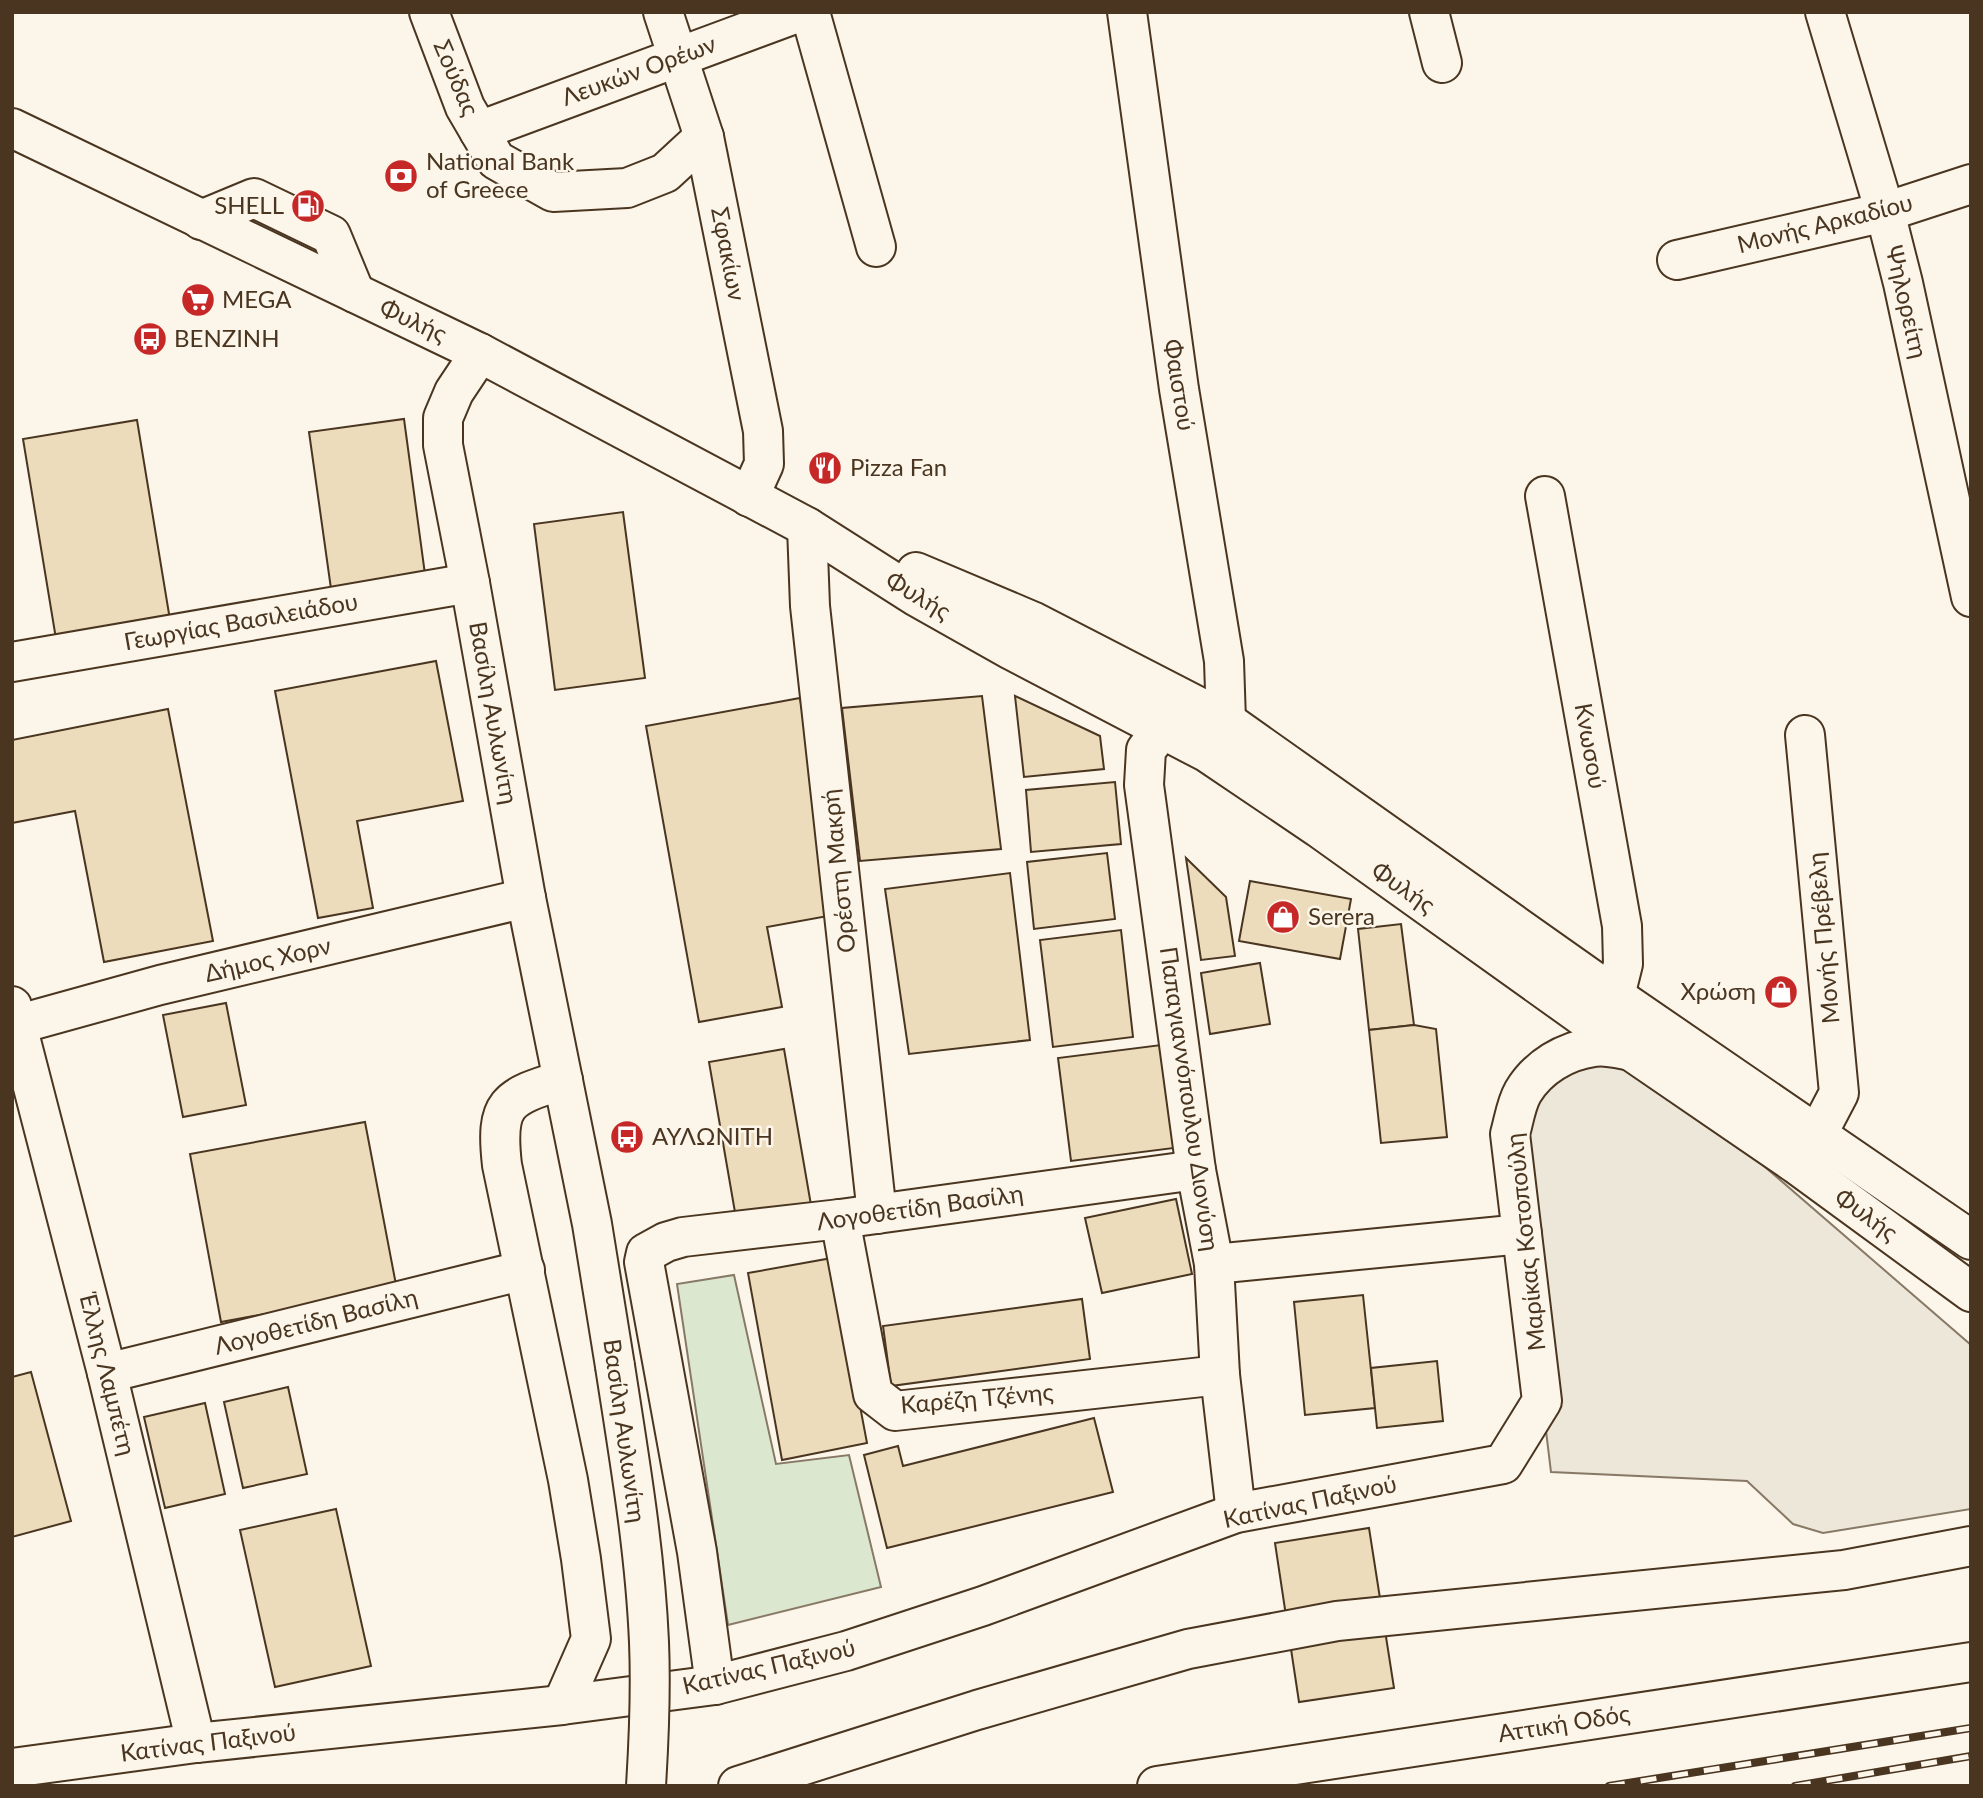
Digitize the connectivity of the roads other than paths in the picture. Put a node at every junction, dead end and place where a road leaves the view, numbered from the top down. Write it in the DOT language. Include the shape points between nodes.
graph roads {
  1 [pos="429,12"];
  2 [pos="663,12"];
  3 [pos="800,12"];
  4 [pos="810,12"];
  5 [pos="1127,12"];
  6 [pos="1429,12"];
  7 [pos="1825,12"];
  8 [pos="678,56"];
  9 [pos="1441,63"];
  10 [pos="479,131"];
  11 [pos="18,137"];
  12 [pos="704,137"];
  13 [pos="1971,184"];
  14 [pos="1885,212"];
  15 [pos="876,247"];
  16 [pos="1677,260"];
  17 [pos="480,353"];
  18 [pos="1545,496"];
  19 [pos="750,497"];
  20 [pos="807,527"];
  21 [pos="1969,580"];
  22 [pos="470,583"];
  23 [pos="12,662"];
  24 [pos="1186,698"];
  25 [pos="1226,721"];
  26 [pos="1161,729"];
  27 [pos="1805,735"];
  28 [pos="1208,754"];
  29 [pos="526,898"];
  30 [pos="1615,996"];
  31 [pos="14,1019"];
  32 [pos="1632,1051"];
  33 [pos="564,1080"];
  34 [pos="1816,1135"];
  35 [pos="1196,1171"];
  36 [pos="1927,1210"];
  37 [pos="858,1217"];
  38 [pos="1971,1222"];
  39 [pos="1522,1234"];
  40 [pos="1971,1240"];
  41 [pos="646,1253"];
  42 [pos="1214,1264"];
  43 [pos="525,1270"];
  44 [pos="1971,1292"];
  45 [pos="107,1373"];
  46 [pos="1220,1375"];
  47 [pos="1503,1464"];
  48 [pos="1236,1513"];
  49 [pos="1971,1546"];
  50 [pos="1971,1662"];
  51 [pos="715,1685"];
  52 [pos="562,1705"];
  53 [pos="196,1743"];
  54 [pos="12,1768"];
  55 [pos="646,1786"];
  56 [pos="738,1786"];
  57 [pos="1157,1786"];
  1 -- 10 [label="main road, Σούδας" via="465,107"];
  2 -- 8 [label="main road, Σφακίων"];
  3 -- 8 [label="main road, Λευκών Ορέων"];
  4 -- 15 [label="main road"];
  5 -- 25 [label="main road, Φαιστού" via="1179,389 1224,661"];
  6 -- 9 [label="main road"];
  7 -- 14 [label="main road, Ψηλορείτη"];
  8 -- 10 [label="main road, Λευκών Ορέων"];
  8 -- 12 [label="main road, Σφακίων"];
  10 -- 12 [label="main road, Σούδας" via="496,160 553,192 627,188 664,173"];
  11 -- 17 [label="main road, Φυλής"];
  12 -- 19 [label="main road, Σφακίων" via="763,431 764,464"];
  13 -- 14 [label="main road, Μονής Αρκαδίου"];
  14 -- 16 [label="main road, Μονής Αρκαδίου"];
  14 -- 21 [label="main road, Ψηλορείτη"];
  17 -- 19 [label="main road, Φυλής"];
  17 -- 22 [label="main road, Βασίλη Αυλωνίτη" via="443,418 443,445"];
  18 -- 30 [label="main road, Κνωσού" via="1622,926 1623,964"];
  19 -- 20 [label="main road, Φυλής"];
  20 -- 24 [label="main road, Φυλής" via="1032,621"];
  20 -- 26 [label="main road, Φυλής" via="918,597"];
  20 -- 37 [label="main road, Ορέστη Μακρή"];
  22 -- 23 [label="main road, Γεωργίας Βασιλειάδου"];
  22 -- 29 [label="main road, Βασίλη Αυλωνίτη"];
  24 -- 25 [label="main road, Φυλής"];
  24 -- 26 [label="main road, Παπαγιαννόπουλου Διονύση"];
  25 -- 28 [label="main road"];
  25 -- 30 [label="main road, Φυλής"];
  26 -- 28 [label="main road, Φυλής"];
  26 -- 35 [label="main road, Παπαγιαννόπουλου Διονύση" via="1146,750 1144,785"];
  27 -- 34 [label="main road, Μονής Πρέβελη" via="1839,1093"];
  28 -- 32 [label="main road, Φυλής"];
  29 -- 31 [label="main road, Δήμος Χορν"];
  29 -- 33 [label="main road, Βασίλη Αυλωνίτη"];
  30 -- 34 [label="main road, Φυλής"];
  31 -- 45 [label="main road, Έλλης Λαμπέτη"];
  32 -- 39 [label="main road, Μαρίκας Κοτοπούλη" via="1596,1046 1566,1054 1542,1069 1523,1093 1510,1134"];
  32 -- 44 [label="main road, Φυλής" via="1797,1164"];
  33 -- 43 [label="main road" via="526,1091 501,1115 502,1165"];
  33 -- 55 [label="main road, Βασίλη Αυλωνίτη, bridge" via="593,1224 638,1524 649,1641"];
  34 -- 36 [label="main road, Φυλής"];
  35 -- 37 [label="main road, Λογοθετίδη Βασίλη"];
  35 -- 42 [label="main road, Παπαγιαννόπουλου Διονύση"];
  36 -- 38 [label="main road" via="1956,1222"];
  36 -- 40 [label="main road, Φυλής"];
  37 -- 41 [label="main road, Λογοθετίδη Βασίλη" via="682,1237"];
  37 -- 46 [label="main road, Καρέζη Τζένης" via="873,1394 895,1411"];
  39 -- 42 [label="main road"];
  39 -- 47 [label="main road, Μαρίκας Κοτοπούλη" via="1542,1401"];
  41 -- 51 [label="main road, Βασίλη Αυλωνίτη"];
  42 -- 46 [label="main road, Παπαγιαννόπουλου Διονύση"];
  43 -- 45 [label="main road, Λογοθετίδη Βασίλη"];
  43 -- 52 [label="main road" via="582,1559 590,1639"];
  45 -- 53 [label="main road, Έλλης Λαμπέτη"];
  46 -- 48 [label="main road, Παπαγιαννόπουλου Διονύση"];
  47 -- 48 [label="main road, Κατίνας Παξινού"];
  48 -- 51 [label="main road, Κατίνας Παξινού" via="984,1606 846,1651"];
  49 -- 56 [label="main road" via="1844,1570 1337,1620 1188,1650 977,1710"];
  50 -- 57 [label="main road, Αττική Οδός"];
  51 -- 52 [label="main road, Κατίνας Παξινού"];
  52 -- 53 [label="main road, Κατίνας Παξινού"];
  53 -- 54 [label="main road, Κατίνας Παξινού"];
}
